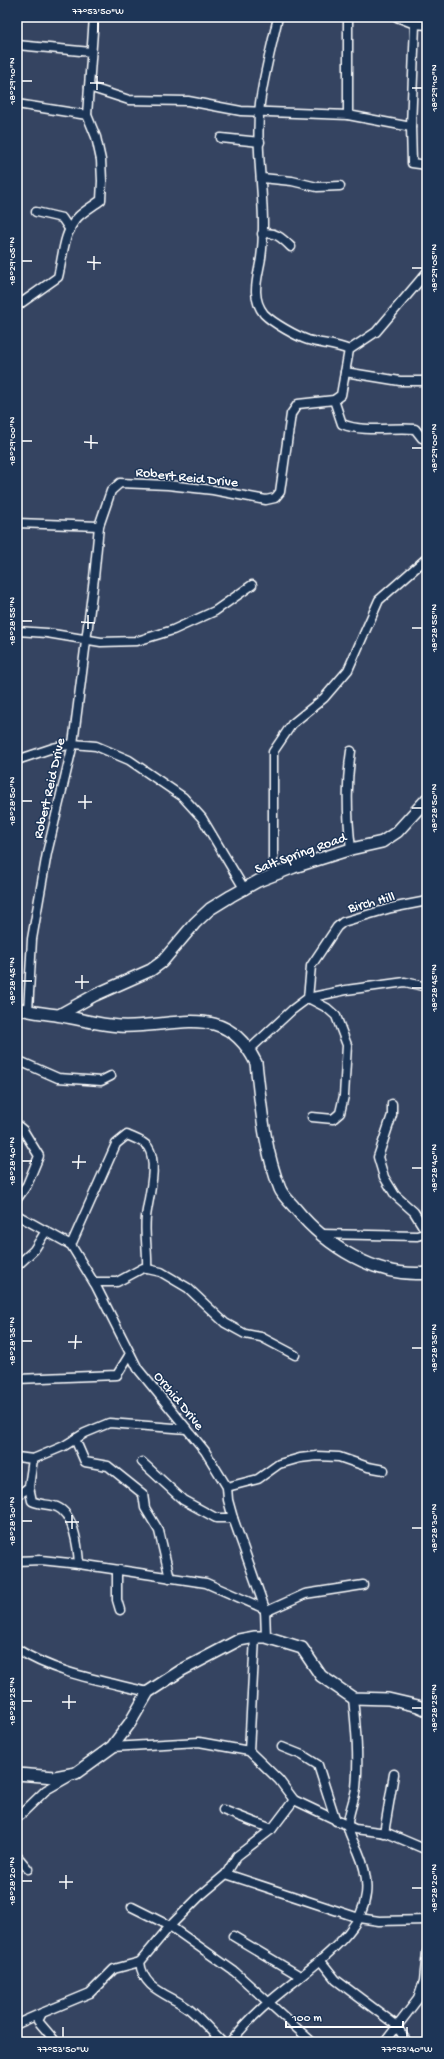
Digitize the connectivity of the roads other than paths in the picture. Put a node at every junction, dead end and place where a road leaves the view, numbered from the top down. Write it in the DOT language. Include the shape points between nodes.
graph roads {
  1 [pos="94,17"];
  2 [pos="278,17"];
  3 [pos="348,17"];
  4 [pos="397,17"];
  5 [pos="416,24"];
  6 [pos="427,25"];
  7 [pos="17,45"];
  8 [pos="91,52"];
  9 [pos="89,87"];
  10 [pos="17,104"];
  11 [pos="260,111"];
  12 [pos="87,115"];
  13 [pos="348,115"];
  14 [pos="411,127"];
  15 [pos="221,138"];
  16 [pos="260,142"];
  17 [pos="427,165"];
  18 [pos="262,178"];
  19 [pos="340,186"];
  20 [pos="36,212"];
  21 [pos="70,230"];
  22 [pos="262,234"];
  23 [pos="291,247"];
  24 [pos="427,272"];
  25 [pos="17,306"];
  26 [pos="349,350"];
  27 [pos="346,372"];
  28 [pos="427,381"];
  29 [pos="334,400"];
  30 [pos="427,440"];
  31 [pos="17,523"];
  32 [pos="99,526"];
  33 [pos="427,558"];
  34 [pos="252,585"];
  35 [pos="17,631"];
  36 [pos="86,638"];
  37 [pos="73,744"];
  38 [pos="351,751"];
  39 [pos="17,760"];
  40 [pos="427,799"];
  41 [pos="351,848"];
  42 [pos="273,875"];
  43 [pos="245,890"];
  44 [pos="427,901"];
  45 [pos="427,986"];
  46 [pos="308,998"];
  47 [pos="17,1008"];
  48 [pos="28,1012"];
  49 [pos="59,1015"];
  50 [pos="249,1050"];
  51 [pos="17,1060"];
  52 [pos="111,1076"];
  53 [pos="392,1104"];
  54 [pos="312,1117"];
  55 [pos="17,1125"];
  56 [pos="17,1199"];
  57 [pos="17,1216"];
  58 [pos="46,1231"];
  59 [pos="427,1233"];
  60 [pos="321,1234"];
  61 [pos="71,1245"];
  62 [pos="17,1266"];
  63 [pos="147,1269"];
  64 [pos="427,1273"];
  65 [pos="94,1282"];
  66 [pos="130,1354"];
  67 [pos="295,1355"];
  68 [pos="17,1379"];
  69 [pos="186,1429"];
  70 [pos="75,1439"];
  71 [pos="17,1457"];
  72 [pos="33,1459"];
  73 [pos="142,1462"];
  74 [pos="384,1470"];
  75 [pos="30,1487"];
  76 [pos="227,1487"];
  77 [pos="17,1496"];
  78 [pos="233,1518"];
  79 [pos="17,1561"];
  80 [pos="79,1564"];
  81 [pos="117,1570"];
  82 [pos="170,1578"];
  83 [pos="362,1584"];
  84 [pos="120,1610"];
  85 [pos="265,1610"];
  86 [pos="255,1637"];
  87 [pos="266,1637"];
  88 [pos="17,1648"];
  89 [pos="148,1692"];
  90 [pos="353,1698"];
  91 [pos="427,1710"];
  92 [pos="112,1747"];
  93 [pos="282,1747"];
  94 [pos="249,1751"];
  95 [pos="76,1773"];
  96 [pos="17,1774"];
  97 [pos="394,1774"];
  98 [pos="294,1800"];
  99 [pos="223,1810"];
  100 [pos="17,1818"];
  101 [pos="336,1821"];
  102 [pos="348,1826"];
  103 [pos="272,1828"];
  104 [pos="384,1832"];
  105 [pos="427,1850"];
  106 [pos="17,1856"];
  107 [pos="28,1869"];
  108 [pos="226,1874"];
  109 [pos="132,1907"];
  110 [pos="359,1918"];
  111 [pos="427,1920"];
  112 [pos="170,1926"];
  113 [pos="233,1936"];
  114 [pos="427,1952"];
  115 [pos="320,1960"];
  116 [pos="140,1962"];
  117 [pos="300,1976"];
  118 [pos="268,2001"];
  119 [pos="42,2013"];
  120 [pos="17,2024"];
  121 [pos="396,2026"];
  122 [pos="56,2042"];
  123 [pos="222,2042"];
  124 [pos="231,2042"];
  125 [pos="312,2042"];
  126 [pos="385,2042"];
  127 [pos="407,2042"];
  1 -- 8 [label="street"];
  2 -- 11 [label="street"];
  3 -- 13 [label="street"];
  4 -- 5 [label="street"];
  5 -- 6 [label="street"];
  5 -- 14 [label="street"];
  7 -- 8 [label="street"];
  8 -- 9 [label="street"];
  9 -- 11 [label="street" via="129,100 188,101 241,111"];
  9 -- 12 [label="street"];
  10 -- 12 [label="street"];
  11 -- 13 [label="street"];
  11 -- 16 [label="street"];
  12 -- 21 [label="street" via="96,137 101,160 101,200 78,217"];
  13 -- 14 [label="street"];
  14 -- 17 [label="street" via="412,163"];
  15 -- 16 [label="street"];
  16 -- 18 [label="street"];
  18 -- 19 [label="street" via="317,187"];
  18 -- 22 [label="street"];
  20 -- 21 [label="street" via="62,218"];
  21 -- 25 [label="street" via="58,277"];
  22 -- 23 [label="street" via="269,232 281,237"];
  22 -- 26 [label="street" via="261,258 255,288 257,302 264,314 309,340 338,345"];
  24 -- 26 [label="street" via="376,332"];
  26 -- 27 [label="street"];
  27 -- 28 [label="street" via="400,381"];
  27 -- 29 [label="street" via="341,395"];
  29 -- 30 [label="street" via="342,424 350,428 415,429"];
  29 -- 32 [label="street, Robert Reid Drive" via="298,404 291,414 280,492 275,498 266,500 213,490 120,483 110,492"];
  31 -- 32 [label="street"];
  32 -- 36 [label="street, Robert Reid Drive"];
  33 -- 42 [label="street" via="379,600 348,670 324,698 292,724 273,752"];
  34 -- 36 [label="street" via="215,611 173,630 136,641 102,642"];
  35 -- 36 [label="street"];
  36 -- 37 [label="street, Robert Reid Drive"];
  37 -- 39 [label="street"];
  37 -- 43 [label="street" via="96,746 129,760 183,797 202,818"];
  37 -- 48 [label="street, Robert Reid Drive" via="47,853 32,939"];
  38 -- 41 [label="street" via="347,817"];
  40 -- 41 [label="street, Salt Spring Road" via="397,832 382,842"];
  41 -- 42 [label="street, Salt Spring Road"];
  42 -- 43 [label="street, Salt Spring Road"];
  43 -- 49 [label="street, Salt Spring Road" via="210,909 162,962 151,970 95,995"];
  44 -- 46 [label="street, Birch Hill" via="343,922 329,937 311,966"];
  45 -- 46 [label="street" via="405,982"];
  46 -- 50 [label="street"];
  46 -- 54 [label="street" via="336,1016 347,1045 344,1096 340,1113 333,1119"];
  47 -- 48 [label="street"];
  48 -- 49 [label="street"];
  49 -- 50 [label="street" via="117,1026 148,1026 185,1021 212,1024 239,1038"];
  50 -- 60 [label="street" via="256,1063 268,1156 281,1191 305,1220"];
  51 -- 52 [label="street" via="58,1078 101,1081"];
  53 -- 59 [label="street" via="392,1115 378,1157 384,1177 395,1195 414,1212"];
  55 -- 56 [label="street" via="39,1156 27,1185"];
  57 -- 58 [label="street, Orchid Drive"];
  58 -- 61 [label="street, Orchid Drive"];
  58 -- 62 [label="street" via="34,1250"];
  59 -- 60 [label="street" via="417,1236"];
  60 -- 64 [label="street" via="351,1255 380,1267 398,1272"];
  61 -- 63 [label="street" via="116,1144 127,1135 148,1146 152,1157 151,1192 146,1217"];
  61 -- 65 [label="street, Orchid Drive"];
  63 -- 65 [label="street" via="143,1268 117,1282"];
  63 -- 67 [label="street" via="161,1272 188,1288 225,1323 245,1334 261,1337"];
  65 -- 66 [label="street, Orchid Drive"];
  66 -- 68 [label="street" via="117,1375"];
  66 -- 69 [label="street, Orchid Drive" via="138,1369"];
  69 -- 70 [label="street" via="109,1423"];
  69 -- 76 [label="street, Orchid Drive" via="205,1450"];
  70 -- 72 [label="street"];
  70 -- 82 [label="street" via="85,1462 108,1466 143,1494 145,1508 159,1531"];
  71 -- 72 [label="street"];
  72 -- 75 [label="street"];
  73 -- 78 [label="street" via="183,1500 216,1518"];
  74 -- 76 [label="street" via="338,1457 317,1456 279,1464 258,1479"];
  75 -- 77 [label="street"];
  75 -- 80 [label="street" via="32,1501 59,1508 68,1518 77,1543"];
  76 -- 78 [label="street, Orchid Drive"];
  78 -- 85 [label="street, Orchid Drive"];
  79 -- 80 [label="street" via="41,1560"];
  80 -- 81 [label="street"];
  81 -- 82 [label="street"];
  81 -- 84 [label="street" via="117,1600"];
  82 -- 85 [label="street" via="206,1583"];
  83 -- 85 [label="street" via="305,1594"];
  85 -- 87 [label="street, Orchid Drive"];
  86 -- 87 [label="street"];
  86 -- 89 [label="street" via="239,1640 182,1670"];
  86 -- 94 [label="street"];
  87 -- 90 [label="street" via="302,1648 322,1676"];
  88 -- 89 [label="street" via="50,1666"];
  89 -- 92 [label="street"];
  90 -- 91 [label="street" via="388,1699"];
  90 -- 102 [label="street" via="358,1766"];
  92 -- 94 [label="street" via="200,1742"];
  92 -- 95 [label="street"];
  93 -- 101 [label="street" via="318,1765"];
  94 -- 98 [label="street" via="279,1780"];
  95 -- 96 [label="street" via="55,1777"];
  95 -- 100 [label="street" via="46,1790"];
  97 -- 104 [label="street"];
  98 -- 101 [label="street"];
  98 -- 103 [label="street"];
  99 -- 103 [label="street"];
  101 -- 102 [label="street"];
  102 -- 104 [label="street" via="368,1832"];
  102 -- 110 [label="street" via="365,1868 368,1889"];
  103 -- 108 [label="street" via="237,1856"];
  104 -- 105 [label="street"];
  106 -- 107 [label="street"];
  108 -- 110 [label="street"];
  108 -- 112 [label="street"];
  109 -- 112 [label="street"];
  110 -- 111 [label="street" via="379,1921"];
  110 -- 115 [label="street" via="348,1933"];
  112 -- 116 [label="street"];
  112 -- 118 [label="street" via="235,1972"];
  113 -- 117 [label="street"];
  114 -- 121 [label="street" via="424,1981 418,1999"];
  115 -- 117 [label="street"];
  115 -- 121 [label="street" via="336,1980"];
  116 -- 119 [label="street" via="114,1969 90,1993"];
  116 -- 123 [label="street" via="141,1972 156,1991 188,2008"];
  117 -- 118 [label="street"];
  118 -- 124 [label="street" via="245,2023"];
  118 -- 125 [label="street"];
  119 -- 120 [label="street"];
  119 -- 122 [label="street" via="38,2021"];
  121 -- 126 [label="street"];
  121 -- 127 [label="street"];
}
